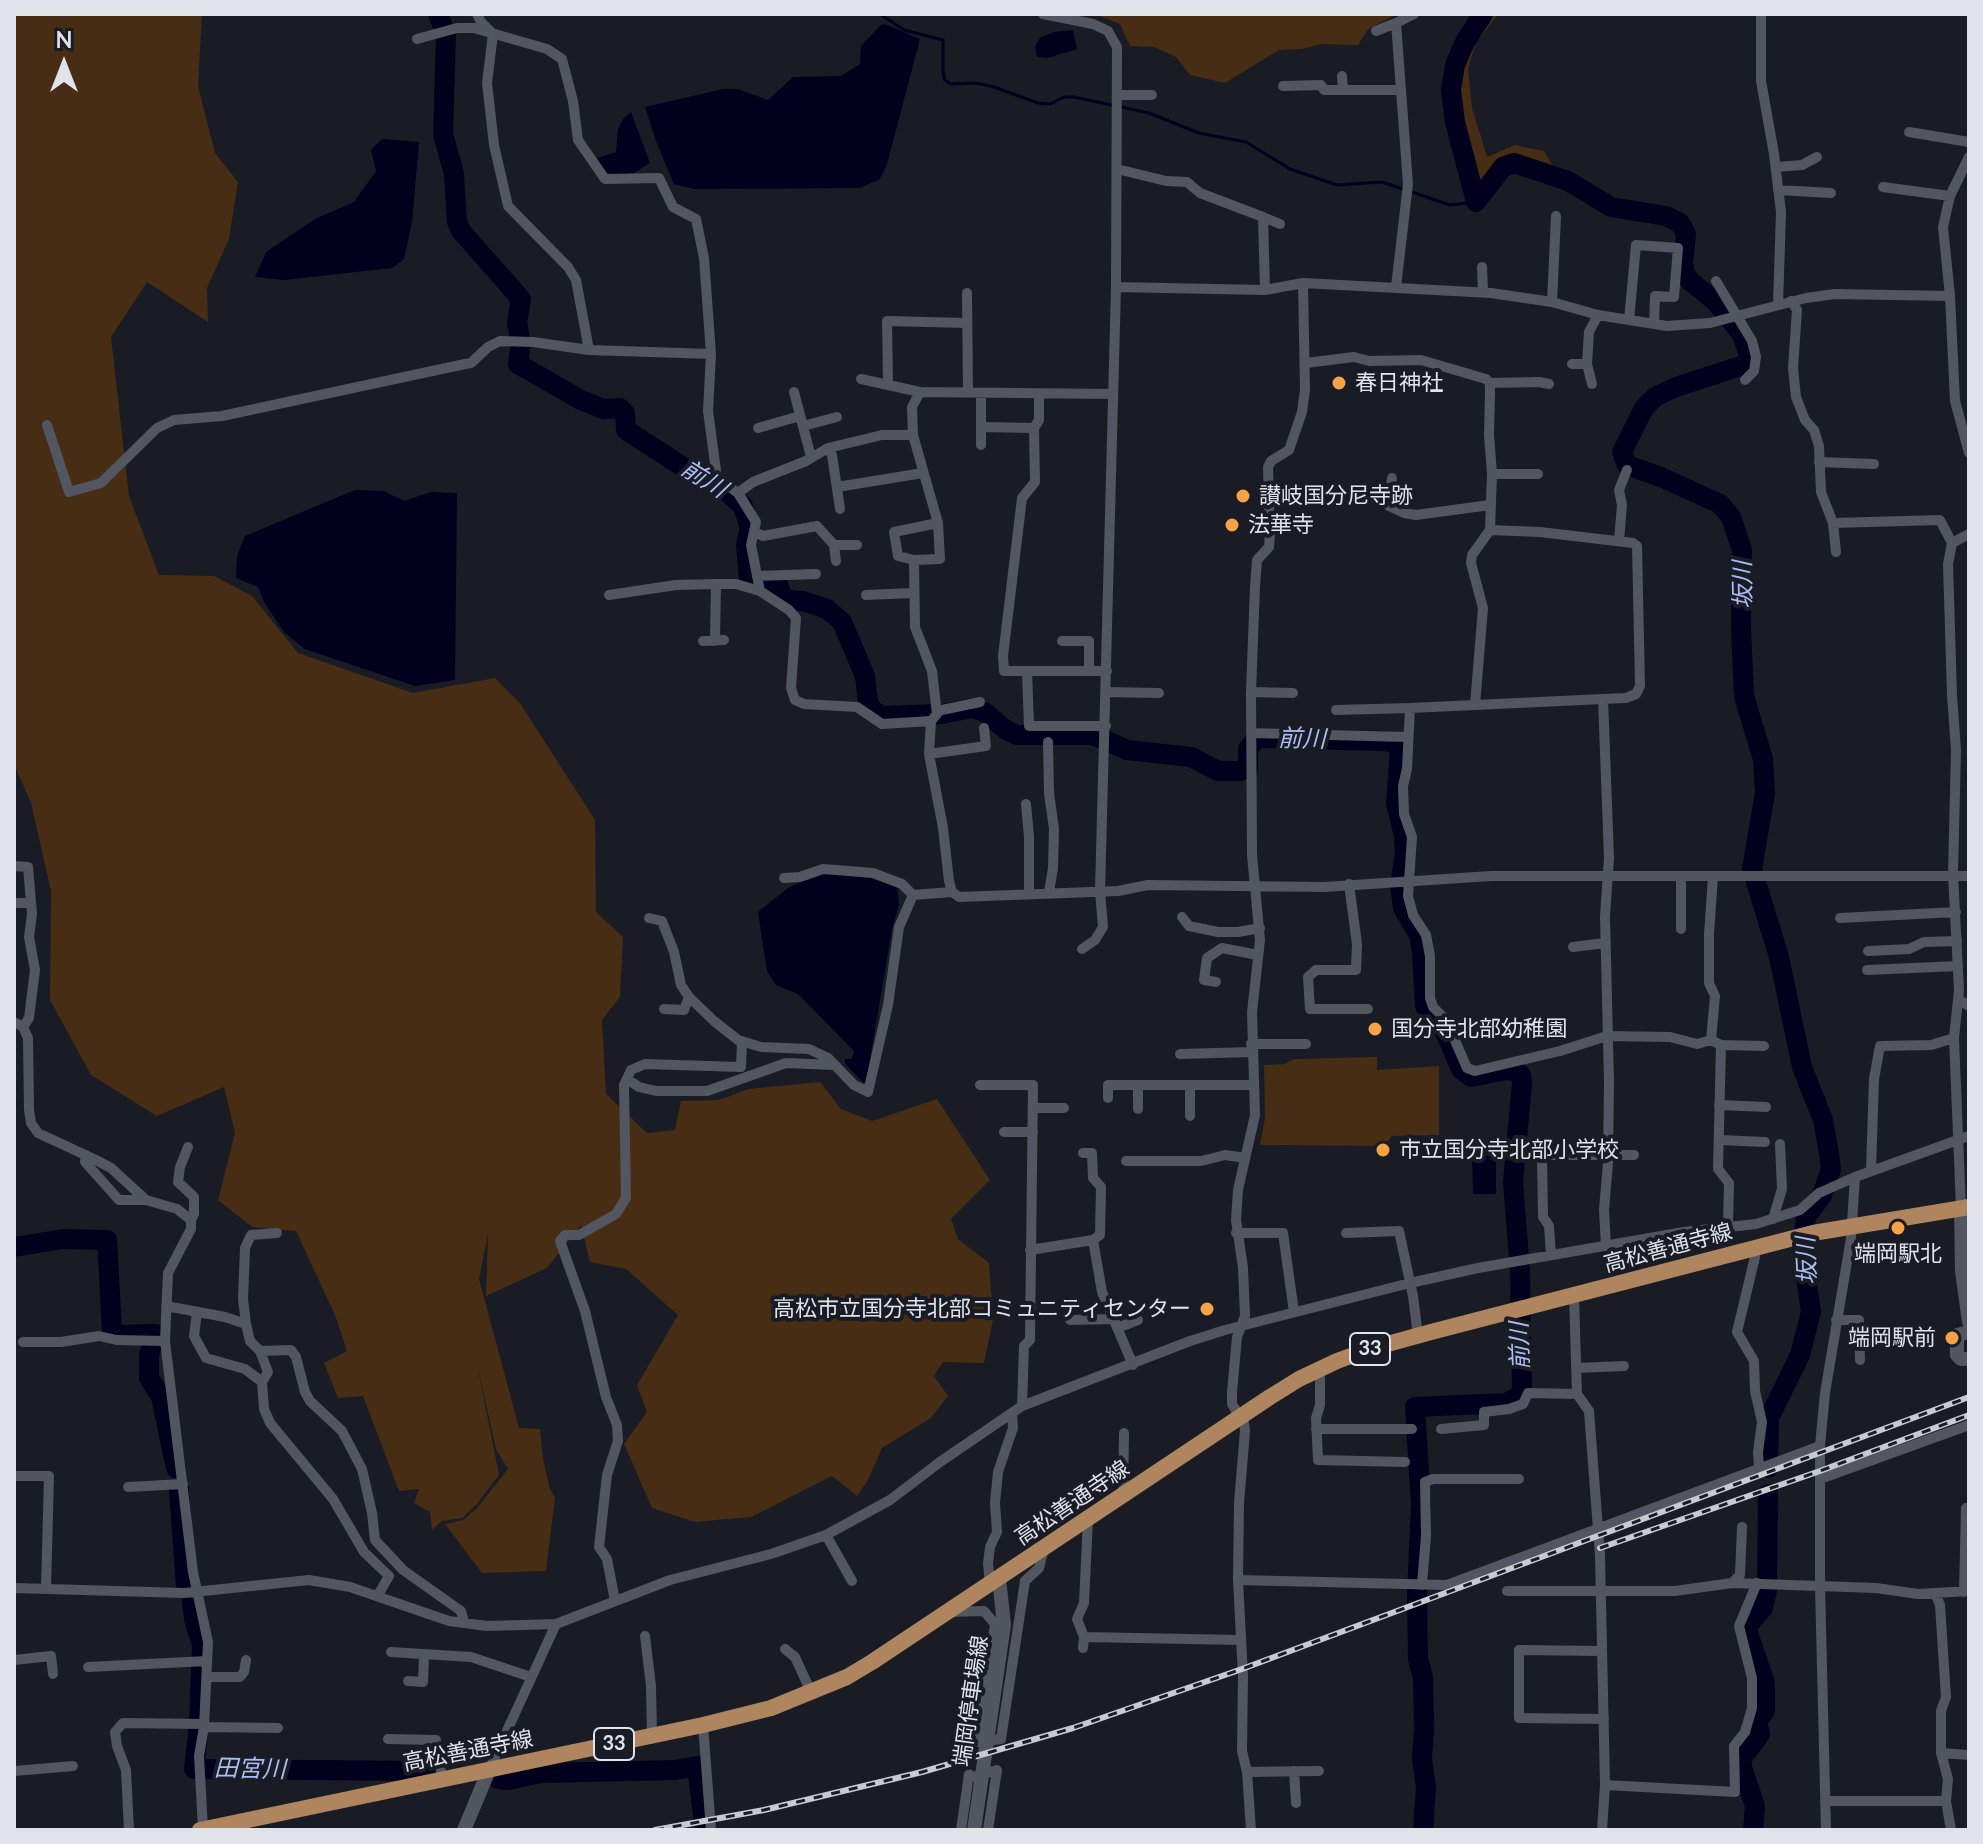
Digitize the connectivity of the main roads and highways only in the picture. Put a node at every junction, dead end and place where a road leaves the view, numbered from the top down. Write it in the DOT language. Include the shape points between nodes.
graph roads {
  1 [pos="1965,1207"];
  2 [pos="1968,1315"];
  3 [pos="1969,1332"];
  4 [pos="1969,1359"];
  5 [pos="994,1581"];
  6 [pos="489,1770"];
  7 [pos="202,1830"];
  8 [pos="464,1830"];
  9 [pos="974,1830"];
  1 -- 2 [label="main road" via="1962,1271"];
  1 -- 5 [label="main road, 高松善通寺線 / 33" via="1813,1233 1373,1348 1299,1379"];
  3 -- 4 [label="main road" via="1957,1335 1957,1355"];
  5 -- 6 [label="main road, 高松善通寺線 / 33" via="872,1662 771,1708"];
  5 -- 9 [label="main road, 端岡停車場線" via="1004,1625"];
  6 -- 7 [label="main road, 高松善通寺線 / 33"];
  6 -- 8 [label="main road"];
}
